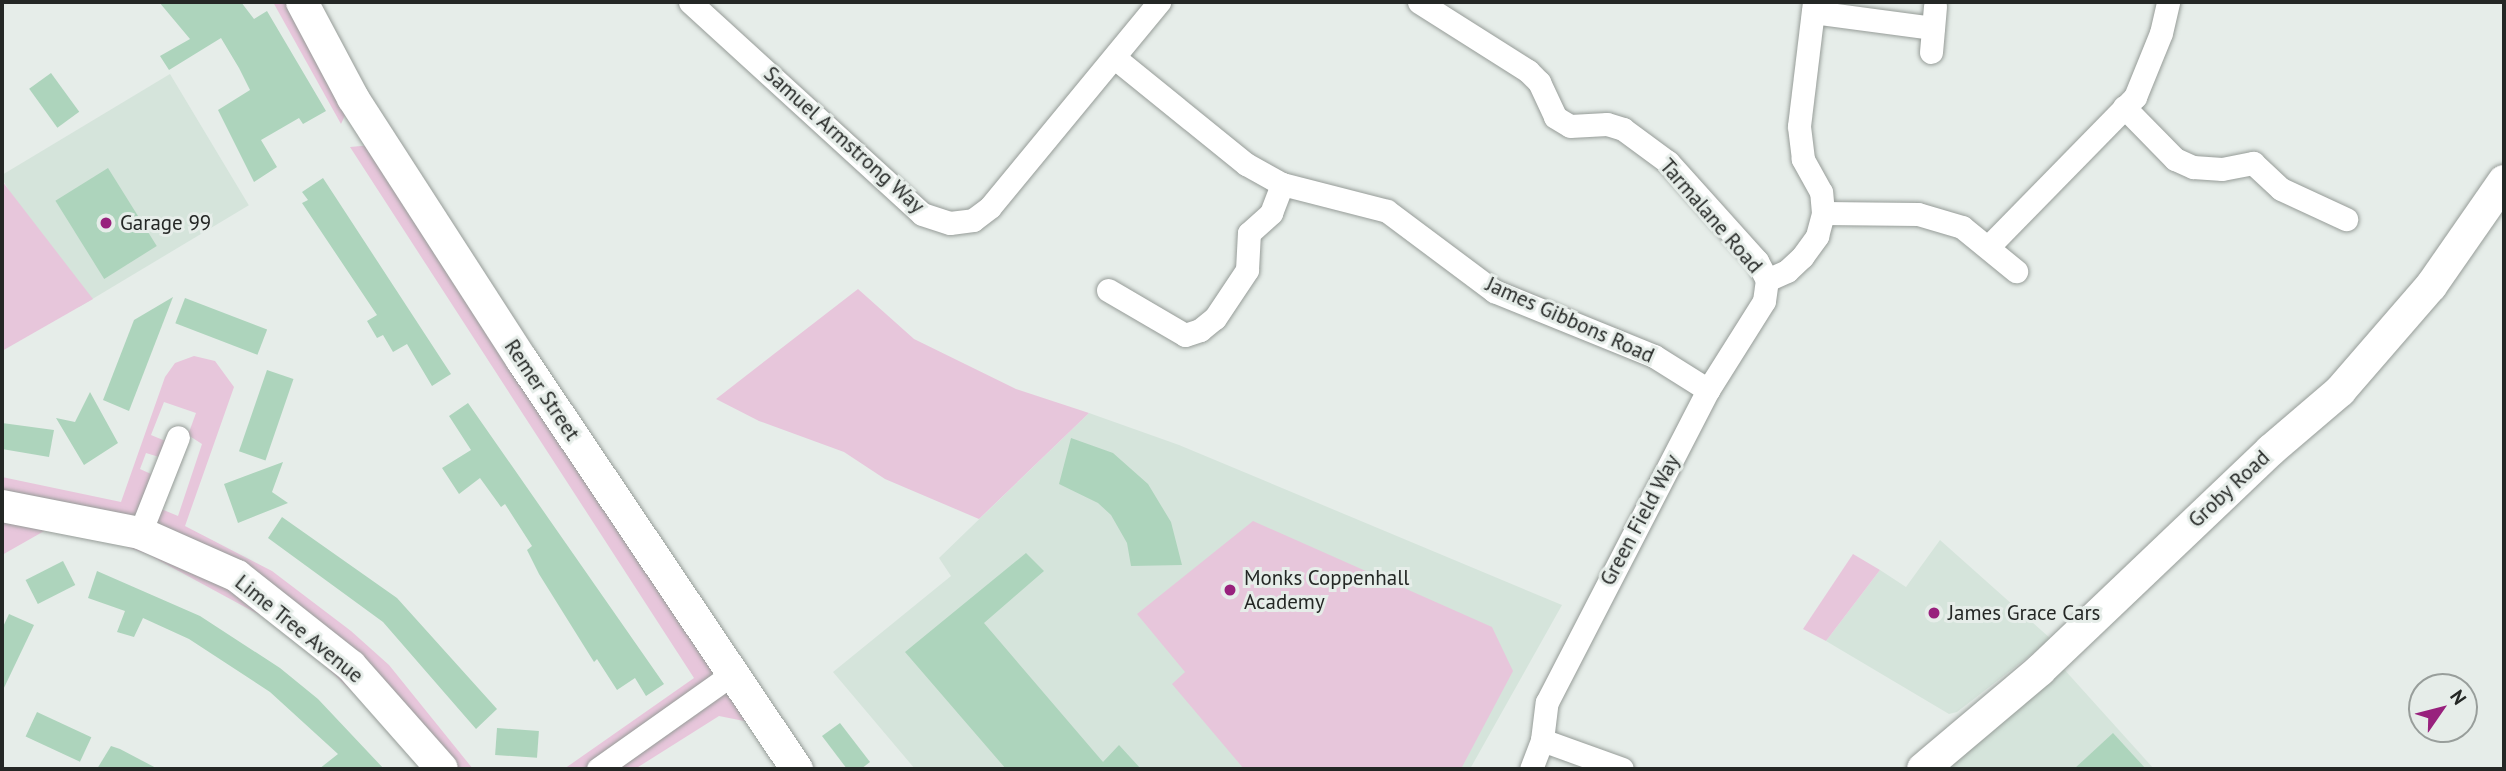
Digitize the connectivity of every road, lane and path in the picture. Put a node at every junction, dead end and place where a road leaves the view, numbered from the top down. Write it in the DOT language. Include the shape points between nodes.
graph roads {
  1 [pos="302,2"];
  2 [pos="690,2"];
  3 [pos="1159,2"];
  4 [pos="1419,2"];
  5 [pos="2168,2"];
  6 [pos="1814,7"];
  7 [pos="1931,52"];
  8 [pos="1115,58"];
  9 [pos="2124,107"];
  10 [pos="2504,181"];
  11 [pos="1282,184"];
  12 [pos="1823,213"];
  13 [pos="2346,219"];
  14 [pos="1988,247"];
  15 [pos="2016,271"];
  16 [pos="1767,280"];
  17 [pos="1108,290"];
  18 [pos="1708,390"];
  19 [pos="178,437"];
  20 [pos="3,508"];
  21 [pos="140,533"];
  22 [pos="731,675"];
  23 [pos="1542,740"];
  24 [pos="442,769"];
  25 [pos="598,769"];
  26 [pos="797,769"];
  27 [pos="1531,769"];
  28 [pos="1622,769"];
  29 [pos="1923,769"];
  1 -- 22 [label="street, Remer Street" via="353,98"];
  2 -- 8 [label="street, Samuel Armstrong Way" via="922,214 950,223 973,220 990,207"];
  3 -- 8 [label="street, Samuel Armstrong Way"];
  4 -- 16 [label="street, Tarmalane Road" via="1528,71 1539,82 1555,117 1570,126 1607,124 1623,129 1668,162 1757,261"];
  5 -- 9 [label="street" via="2149,65"];
  6 -- 7 [label="street" via="1934,17"];
  6 -- 12 [label="street" via="1799,126 1803,159 1821,192"];
  8 -- 11 [label="street, James Gibbons Road" via="1246,164"];
  9 -- 13 [label="street" via="2175,159 2193,167 2222,169 2253,163 2281,189"];
  9 -- 14 [label="street"];
  10 -- 29 [label="street, Groby Road" via="2431,286 2340,391 2271,450 2040,670"];
  11 -- 17 [label="street" via="1271,213 1250,233 1247,270 1215,318 1200,330 1185,335"];
  11 -- 18 [label="street, James Gibbons Road" via="1387,211 1494,291 1654,356"];
  12 -- 14 [label="street" via="1918,214 1962,227"];
  12 -- 16 [label="street" via="1817,236 1802,257"];
  14 -- 15 [label="street"];
  16 -- 18 [label="street, Green Field Way" via="1765,301"];
  18 -- 23 [label="street, Green Field Way" via="1547,702"];
  19 -- 21 [label="street"];
  20 -- 21 [label="street, Lime Tree Avenue"];
  21 -- 24 [label="street, Lime Tree Avenue" via="237,576 351,666"];
  22 -- 25 [label="street"];
  22 -- 26 [label="street, Remer Street"];
  23 -- 27 [label="street, Green Field Way"];
  23 -- 28 [label="street"];
}
